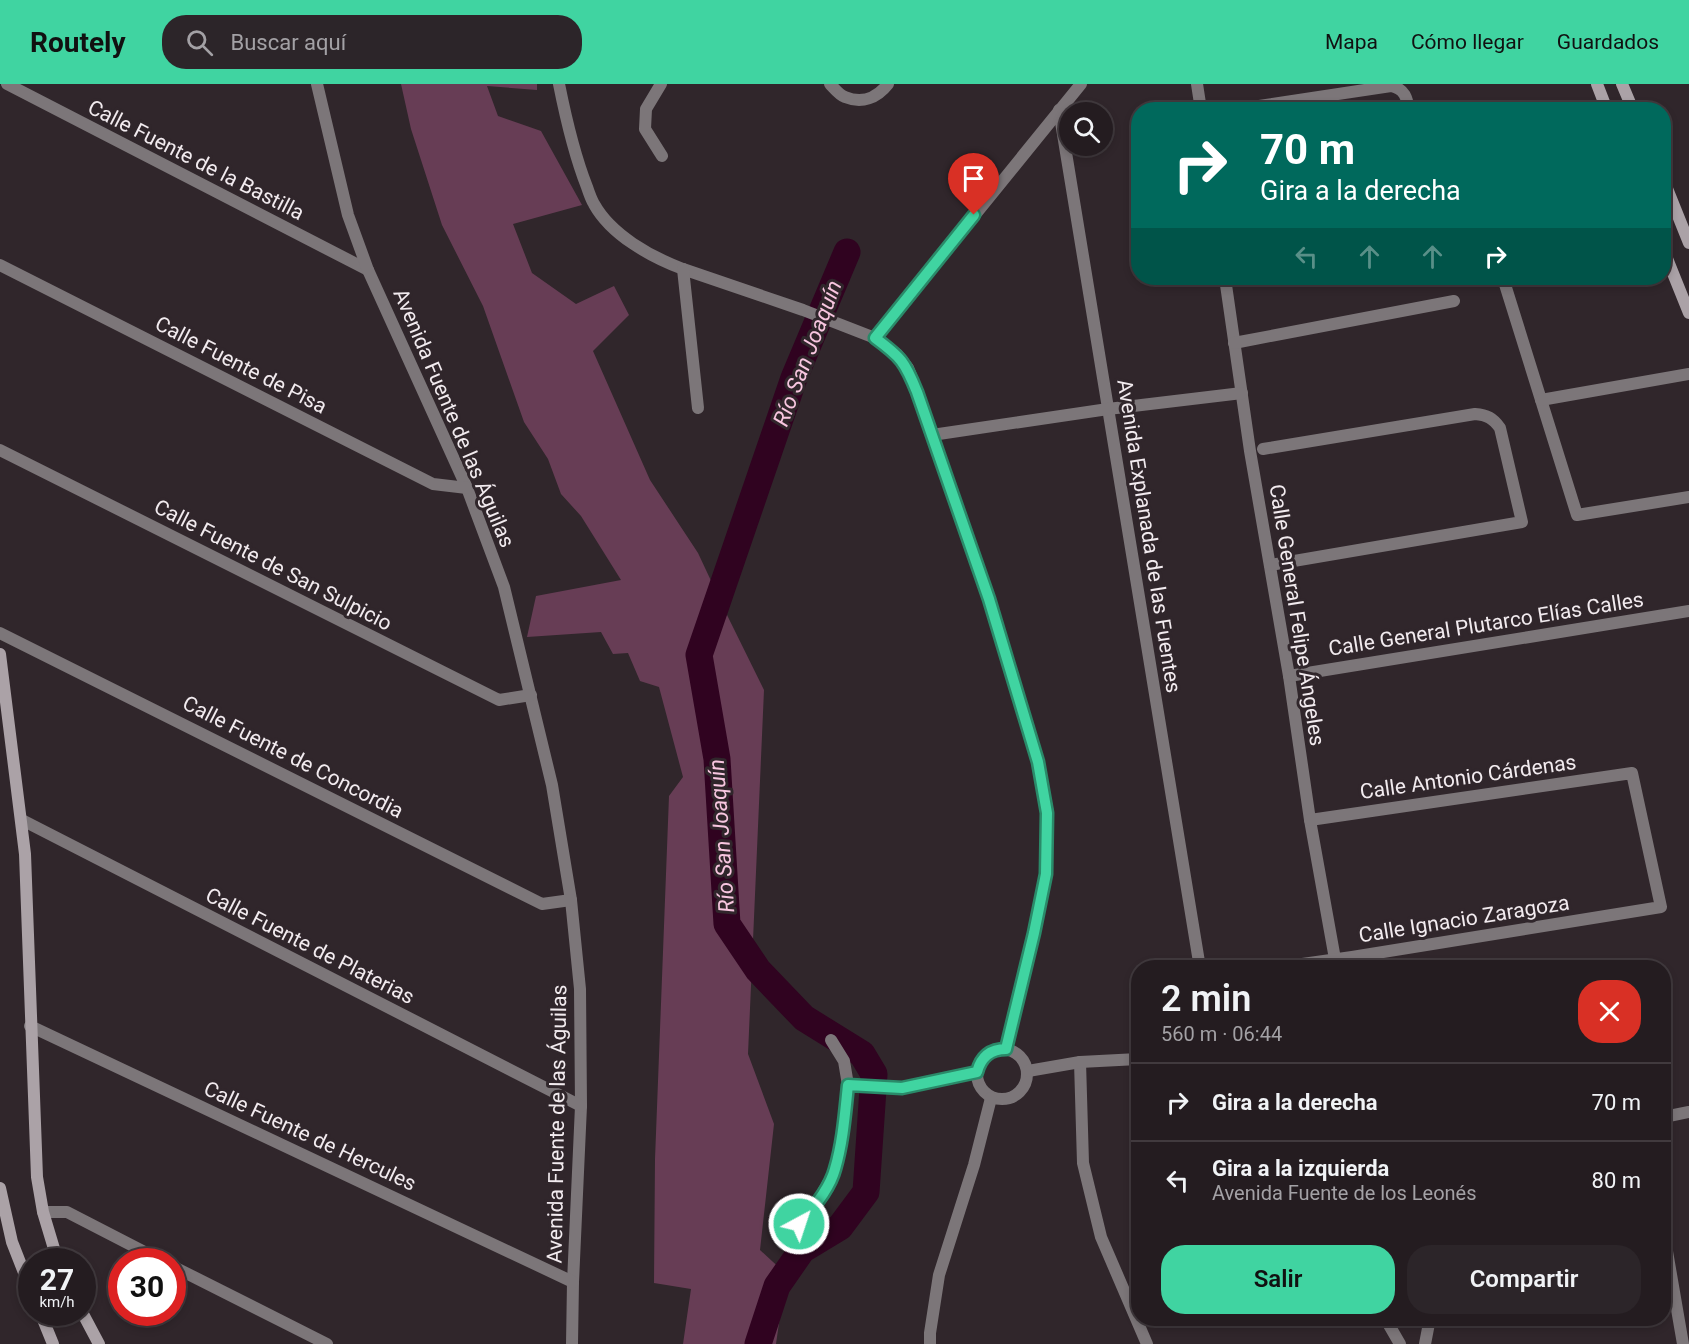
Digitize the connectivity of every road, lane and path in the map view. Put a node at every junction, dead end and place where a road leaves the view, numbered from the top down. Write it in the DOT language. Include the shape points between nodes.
graph roads {
  1 [pos="7,84"];
  2 [pos="317,84"];
  3 [pos="559,84"];
  4 [pos="661,84"];
  5 [pos="830,84"];
  6 [pos="888,84"];
  7 [pos="1082,84"];
  8 [pos="1197,84"];
  9 [pos="1597,84"];
  10 [pos="1623,84"];
  11 [pos="1066,102"];
  12 [pos="1200,102"];
  13 [pos="1285,102"];
  14 [pos="1408,102"];
  15 [pos="1604,102"];
  16 [pos="1630,102"];
  17 [pos="1059,110"];
  18 [pos="662,156"];
  19 [pos="1067,156"];
  20 [pos="1671,198"];
  21 [pos="1689,243"];
  22 [pos="0,265"];
  23 [pos="1671,268"];
  24 [pos="368,270"];
  25 [pos="682,270"];
  26 [pos="1226,285"];
  27 [pos="1505,285"];
  28 [pos="1454,301"];
  29 [pos="1689,313"];
  30 [pos="875,338"];
  31 [pos="1234,343"];
  32 [pos="1689,374"];
  33 [pos="1242,393"];
  34 [pos="1541,400"];
  35 [pos="698,408"];
  36 [pos="1108,409"];
  37 [pos="932,435"];
  38 [pos="1263,449"];
  39 [pos="0,450"];
  40 [pos="467,488"];
  41 [pos="1689,497"];
  42 [pos="1270,565"];
  43 [pos="1689,611"];
  44 [pos="0,633"];
  45 [pos="0,654"];
  46 [pos="1289,675"];
  47 [pos="531,695"];
  48 [pos="22,820"];
  49 [pos="1310,820"];
  50 [pos="571,900"];
  51 [pos="1660,907"];
  52 [pos="1335,959"];
  53 [pos="1199,960"];
  54 [pos="1328,960"];
  55 [pos="30,1026"];
  56 [pos="831,1040"];
  57 [pos="1006,1049"];
  58 [pos="1131,1059"];
  59 [pos="1080,1062"];
  60 [pos="1028,1071"];
  61 [pos="977,1072"];
  62 [pos="848,1085"];
  63 [pos="991,1098"];
  64 [pos="581,1106"];
  65 [pos="1689,1112"];
  66 [pos="1671,1115"];
  67 [pos="0,1188"];
  68 [pos="43,1212"];
  69 [pos="799,1224"];
  70 [pos="54,1248"];
  71 [pos="138,1248"];
  72 [pos="18,1257"];
  73 [pos="186,1273"];
  74 [pos="1671,1275"];
  75 [pos="573,1282"];
  76 [pos="1131,1307"];
  77 [pos="45,1326"];
  78 [pos="89,1326"];
  79 [pos="1139,1326"];
  80 [pos="1390,1326"];
  81 [pos="1428,1326"];
  82 [pos="52,1344"];
  83 [pos="99,1344"];
  84 [pos="327,1344"];
  85 [pos="572,1344"];
  86 [pos="930,1344"];
  87 [pos="1147,1344"];
  88 [pos="1400,1344"];
  89 [pos="1425,1344"];
  90 [pos="1683,1344"];
  1 -- 24 [label="street, Calle Fuente de la Bastilla"];
  2 -- 24 [label="street, Avenida Fuente de las Águilas" via="348,215"];
  3 -- 25 [label="street" via="594,205 638,247"];
  4 -- 18 [label="street" via="646,109 645,129"];
  5 -- 6 [label="street" via="843,96 866,101"];
  7 -- 11 [label="street"];
  8 -- 12 [label="street"];
  9 -- 15 [label="main road"];
  10 -- 16 [label="main road"];
  13 -- 14 [label="street" via="1391,86 1402,90"];
  17 -- 30 [label="street"];
  19 -- 36 [label="street, Avenida Explanada de las Fuentes"];
  20 -- 21 [label="main road"];
  22 -- 40 [label="street, Calle Fuente de Pisa" via="433,484"];
  23 -- 29 [label="main road"];
  24 -- 40 [label="street, Avenida Fuente de las Águilas"];
  25 -- 30 [label="street"];
  25 -- 35 [label="street"];
  26 -- 31 [label="street, Calle General Felipe Ángeles"];
  27 -- 34 [label="street"];
  28 -- 31 [label="street"];
  30 -- 37 [label="street" via="908,368"];
  31 -- 33 [label="street, Calle General Felipe Ángeles"];
  32 -- 34 [label="street"];
  33 -- 36 [label="street"];
  33 -- 42 [label="street, Calle General Felipe Ángeles"];
  34 -- 41 [label="street" via="1577,515"];
  36 -- 37 [label="street"];
  36 -- 53 [label="street, Avenida Explanada de las Fuentes"];
  37 -- 57 [label="street" via="992,610 1038,762 1047,813 1046,874"];
  38 -- 42 [label="street" via="1483,415 1500,428 1522,522"];
  39 -- 47 [label="street, Calle Fuente de San Sulpicio" via="499,700"];
  40 -- 47 [label="street, Avenida Fuente de las Águilas" via="504,587"];
  42 -- 46 [label="street, Calle General Felipe Ángeles"];
  43 -- 46 [label="street, Calle General Plutarco Elías Calles"];
  44 -- 50 [label="street, Calle Fuente de Concordia" via="542,903"];
  45 -- 48 [label="main road"];
  46 -- 49 [label="street, Calle General Felipe Ángeles"];
  47 -- 50 [label="street, Avenida Fuente de las Águilas" via="552,785"];
  48 -- 55 [label="main road"];
  48 -- 64 [label="street, Calle Fuente de Platerias"];
  49 -- 51 [label="street, Calle Antonio Cárdenas" via="1632,773"];
  49 -- 52 [label="street, Calle General Felipe Ángeles"];
  50 -- 64 [label="street, Avenida Fuente de las Águilas" via="580,988"];
  51 -- 52 [label="street, Calle Ignacio Zaragoza"];
  52 -- 54 [label="street, Calle Ignacio Zaragoza"];
  55 -- 68 [label="main road" via="37,1177"];
  55 -- 75 [label="street, Calle Fuente de Hercules"];
  56 -- 62 [label="street" via="844,1061"];
  57 -- 60 [label="street" via="1020,1056"];
  57 -- 61 [label="street" via="983,1057"];
  58 -- 59 [label="street"];
  59 -- 60 [label="street"];
  59 -- 76 [label="street" via="1083,1163 1101,1237"];
  60 -- 63 [label="street" via="1021,1092 1012,1098"];
  61 -- 62 [label="street" via="902,1088"];
  61 -- 63 [label="street" via="978,1082"];
  62 -- 69 [label="street" via="835,1171 814,1208"];
  63 -- 86 [label="street" via="939,1275"];
  64 -- 75 [label="street, Avenida Fuente de las Águilas"];
  65 -- 66 [label="street"];
  67 -- 72 [label="main road"];
  68 -- 70 [label="main road"];
  68 -- 71 [label="street" via="67,1212"];
  73 -- 84 [label="street"];
  74 -- 90 [label="street"];
  75 -- 85 [label="street, Avenida Fuente de las Águilas"];
  77 -- 82 [label="main road"];
  78 -- 83 [label="main road"];
  79 -- 87 [label="street"];
  80 -- 88 [label="street"];
  81 -- 89 [label="street"];
}
